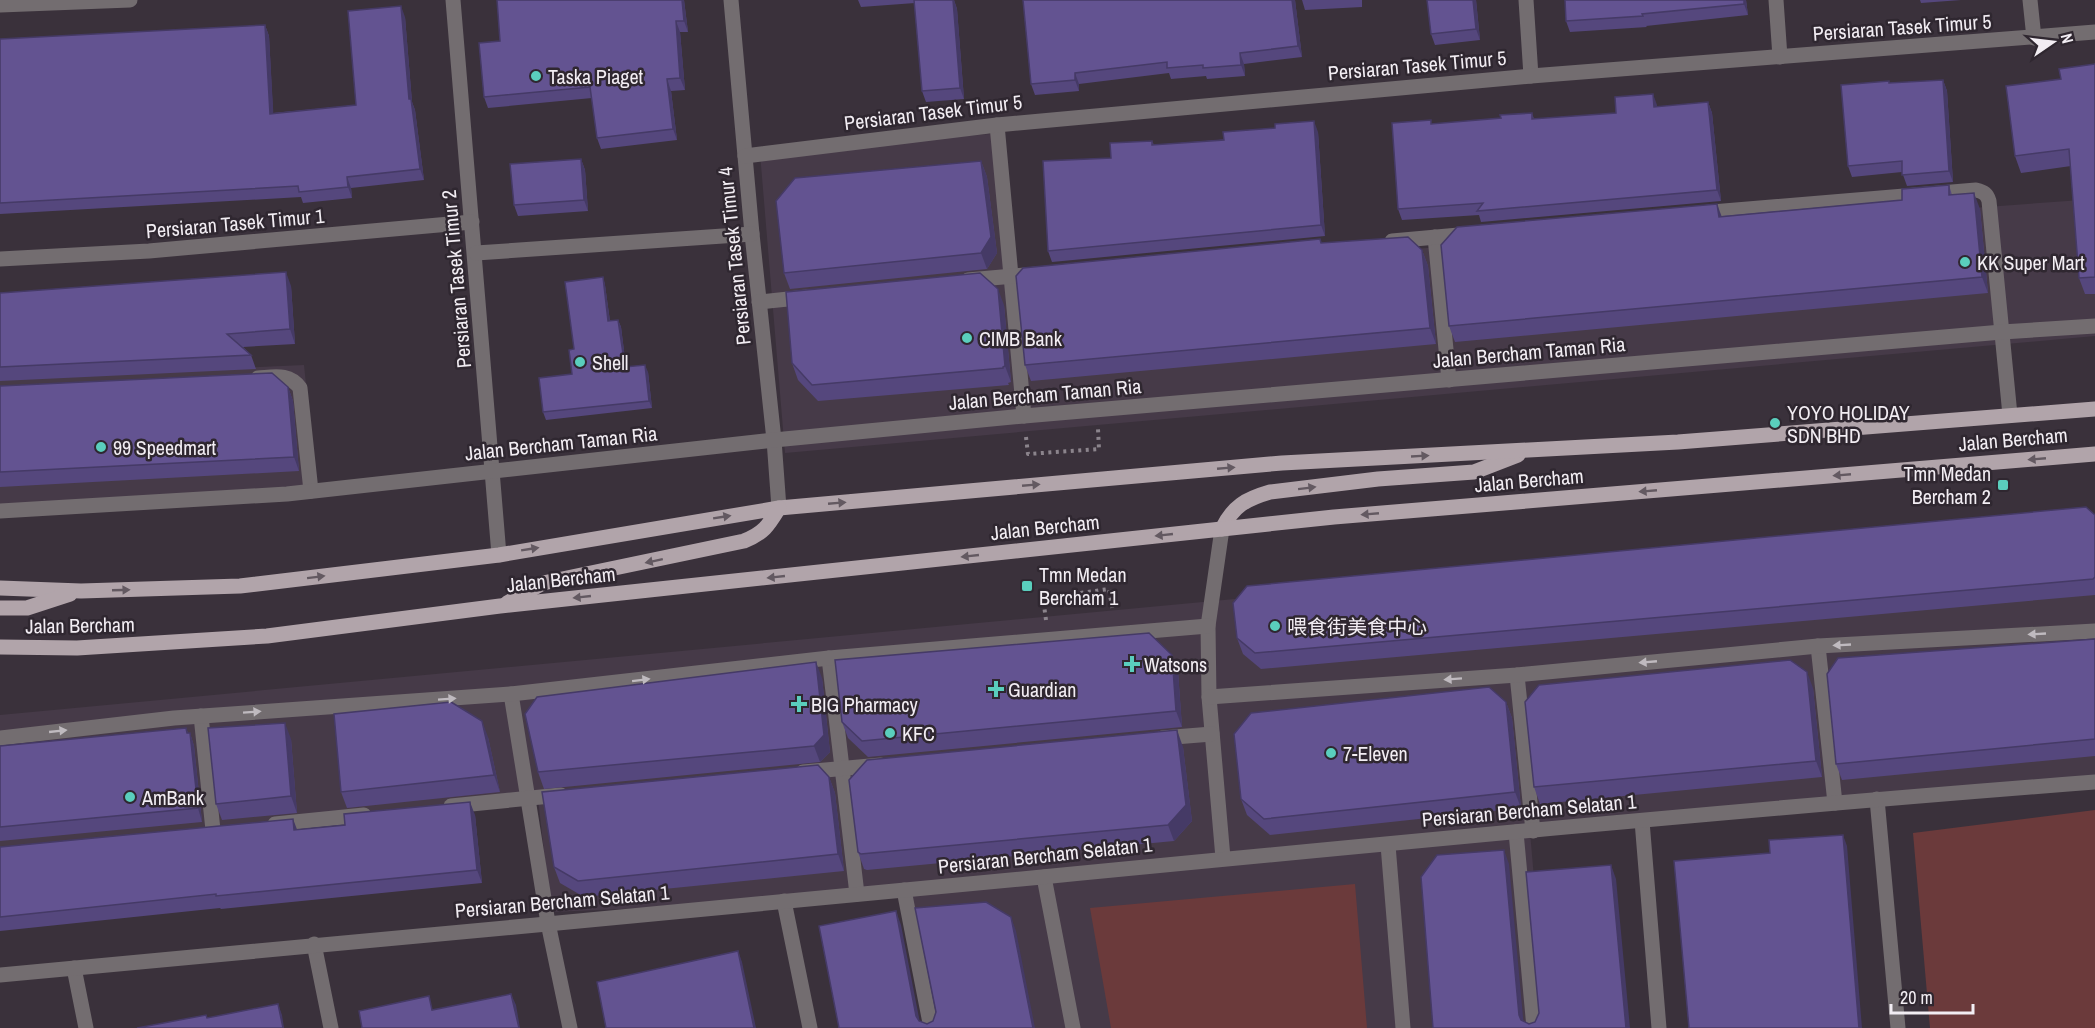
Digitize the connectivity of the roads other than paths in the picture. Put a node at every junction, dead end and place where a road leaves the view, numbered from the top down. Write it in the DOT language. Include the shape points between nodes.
graph roads {
  1 [pos="130,0"];
  2 [pos="453,0"];
  3 [pos="731,0"];
  4 [pos="1526,0"];
  5 [pos="1776,0"];
  6 [pos="2031,0"];
  7 [pos="0,5"];
  8 [pos="2095,32"];
  9 [pos="2034,38"];
  10 [pos="1780,57"];
  11 [pos="1531,75"];
  12 [pos="997,125"];
  13 [pos="745,156"];
  14 [pos="1682,215"];
  15 [pos="472,222"];
  16 [pos="1482,233"];
  17 [pos="752,234"];
  18 [pos="1435,237"];
  19 [pos="1376,243"];
  20 [pos="476,253"];
  21 [pos="0,259"];
  22 [pos="1046,273"];
  23 [pos="1011,276"];
  24 [pos="954,282"];
  25 [pos="816,296"];
  26 [pos="759,302"];
  27 [pos="2095,326"];
  28 [pos="2002,332"];
  29 [pos="245,378"];
  30 [pos="1449,380"];
  31 [pos="2095,409"];
  32 [pos="2010,415"];
  33 [pos="1024,416"];
  34 [pos="774,440"];
  35 [pos="1533,450"];
  36 [pos="2095,454"];
  37 [pos="492,472"];
  38 [pos="311,491"];
  39 [pos="779,508"];
  40 [pos="0,511"];
  41 [pos="1222,529"];
  42 [pos="499,555"];
  43 [pos="0,588"];
  44 [pos="81,591"];
  45 [pos="500,606"];
  46 [pos="0,608"];
  47 [pos="1208,626"];
  48 [pos="2095,631"];
  49 [pos="1818,646"];
  50 [pos="0,647"];
  51 [pos="829,658"];
  52 [pos="1517,675"];
  53 [pos="511,694"];
  54 [pos="1209,697"];
  55 [pos="201,716"];
  56 [pos="1212,734"];
  57 [pos="0,738"];
  58 [pos="1153,739"];
  59 [pos="890,764"];
  60 [pos="843,768"];
  61 [pos="784,774"];
  62 [pos="2095,782"];
  63 [pos="575,794"];
  64 [pos="528,799"];
  65 [pos="1877,799"];
  66 [pos="1835,803"];
  67 [pos="435,808"];
  68 [pos="376,814"];
  69 [pos="1642,821"];
  70 [pos="260,825"];
  71 [pos="213,830"];
  72 [pos="1533,831"];
  73 [pos="1516,832"];
  74 [pos="1388,844"];
  75 [pos="1223,858"];
  76 [pos="1044,877"];
  77 [pos="904,890"];
  78 [pos="857,894"];
  79 [pos="784,901"];
  80 [pos="548,923"];
  81 [pos="314,944"];
  82 [pos="74,968"];
  83 [pos="0,975"];
  84 [pos="86,1028"];
  85 [pos="331,1028"];
  86 [pos="570,1028"];
  87 [pos="810,1028"];
  88 [pos="931,1028"];
  89 [pos="1073,1028"];
  90 [pos="1403,1028"];
  91 [pos="1534,1028"];
  92 [pos="1659,1028"];
  93 [pos="1898,1028"];
  1 -- 7 [label="street"];
  2 -- 15 [label="street, Persiaran Tasek Timur 2"];
  3 -- 13 [label="street, Persiaran Tasek Timur 4"];
  4 -- 11 [label="street"];
  5 -- 10 [label="street"];
  6 -- 9 [label="street"];
  8 -- 9 [label="street, Persiaran Tasek Timur 5"];
  9 -- 10 [label="street, Persiaran Tasek Timur 5"];
  10 -- 11 [label="street, Persiaran Tasek Timur 5"];
  11 -- 12 [label="street, Persiaran Tasek Timur 5"];
  12 -- 13 [label="street, Persiaran Tasek Timur 5"];
  12 -- 23 [label="street"];
  13 -- 17 [label="street, Persiaran Tasek Timur 4"];
  14 -- 28 [label="street" via="1983,192 1989,201"];
  15 -- 20 [label="street, Persiaran Tasek Timur 2"];
  15 -- 21 [label="street, Persiaran Tasek Timur 1" via="161,250"];
  16 -- 18 [label="street"];
  17 -- 20 [label="street"];
  17 -- 26 [label="street, Persiaran Tasek Timur 4"];
  18 -- 19 [label="street"];
  18 -- 30 [label="street"];
  20 -- 37 [label="street, Persiaran Tasek Timur 2"];
  22 -- 23 [label="street"];
  23 -- 24 [label="street"];
  23 -- 33 [label="street"];
  25 -- 26 [label="street"];
  26 -- 34 [label="street, Persiaran Tasek Timur 4"];
  27 -- 28 [label="street, Jalan Bercham Taman Ria"];
  28 -- 30 [label="street, Jalan Bercham Taman Ria"];
  28 -- 32 [label="street"];
  29 -- 38 [label="street" via="288,377 300,388"];
  30 -- 33 [label="street, Jalan Bercham Taman Ria"];
  31 -- 32 [label="main road, Jalan Bercham"];
  32 -- 35 [label="main road, Jalan Bercham"];
  33 -- 34 [label="street, Jalan Bercham Taman Ria"];
  34 -- 37 [label="street, Jalan Bercham Taman Ria"];
  34 -- 39 [label="street, Persiaran Tasek Timur 4"];
  39 -- 35 [label="main road, Jalan Bercham, one-way" via="1282,463"];
  41 -- 35 [label="main road, one-way" via="1237,506 1270,492 1474,472"];
  36 -- 41 [label="main road, Jalan Bercham, one-way"];
  37 -- 38 [label="street, Jalan Bercham Taman Ria"];
  37 -- 42 [label="street, Persiaran Tasek Timur 2"];
  38 -- 40 [label="street, Jalan Bercham Taman Ria"];
  42 -- 39 [label="main road, Jalan Bercham, one-way"];
  39 -- 45 [label="main road, one-way" via="768,527 744,541 543,583"];
  41 -- 45 [label="main road, Jalan Bercham, one-way"];
  41 -- 47 [label="street"];
  44 -- 42 [label="main road, Jalan Bercham, one-way" via="240,586"];
  43 -- 44 [label="main road, Jalan Bercham"];
  44 -- 46 [label="main road" via="27,608"];
  45 -- 50 [label="main road, Jalan Bercham" via="267,636 77,648"];
  47 -- 51 [label="street"];
  47 -- 54 [label="street"];
  48 -- 49 [label="street, one-way"];
  49 -- 52 [label="street, one-way"];
  49 -- 66 [label="street"];
  53 -- 51 [label="street, one-way"];
  51 -- 60 [label="street"];
  52 -- 54 [label="street, one-way"];
  52 -- 72 [label="street"];
  55 -- 53 [label="street, one-way"];
  53 -- 64 [label="street"];
  54 -- 56 [label="street"];
  57 -- 55 [label="street, one-way"];
  55 -- 71 [label="street"];
  56 -- 58 [label="street"];
  56 -- 75 [label="street"];
  59 -- 60 [label="street"];
  60 -- 61 [label="street"];
  60 -- 78 [label="street"];
  62 -- 65 [label="street, Persiaran Bercham Selatan 1"];
  63 -- 64 [label="street"];
  64 -- 67 [label="street"];
  64 -- 80 [label="street"];
  65 -- 66 [label="street, Persiaran Bercham Selatan 1"];
  65 -- 93 [label="street"];
  66 -- 69 [label="street, Persiaran Bercham Selatan 1"];
  68 -- 70 [label="street"];
  69 -- 72 [label="street, Persiaran Bercham Selatan 1"];
  69 -- 92 [label="street"];
  72 -- 73 [label="street, Persiaran Bercham Selatan 1"];
  73 -- 74 [label="street, Persiaran Bercham Selatan 1"];
  73 -- 91 [label="street"];
  74 -- 75 [label="street, Persiaran Bercham Selatan 1"];
  74 -- 90 [label="street"];
  75 -- 76 [label="street, Persiaran Bercham Selatan 1"];
  76 -- 77 [label="street, Persiaran Bercham Selatan 1"];
  76 -- 89 [label="street"];
  77 -- 78 [label="street, Persiaran Bercham Selatan 1"];
  77 -- 88 [label="street"];
  78 -- 79 [label="street, Persiaran Bercham Selatan 1"];
  79 -- 80 [label="street, Persiaran Bercham Selatan 1"];
  79 -- 87 [label="street"];
  80 -- 81 [label="street, Persiaran Bercham Selatan 1"];
  80 -- 86 [label="street"];
  81 -- 82 [label="street, Persiaran Bercham Selatan 1"];
  81 -- 85 [label="street"];
  82 -- 83 [label="street, Persiaran Bercham Selatan 1"];
  82 -- 84 [label="street"];
}
